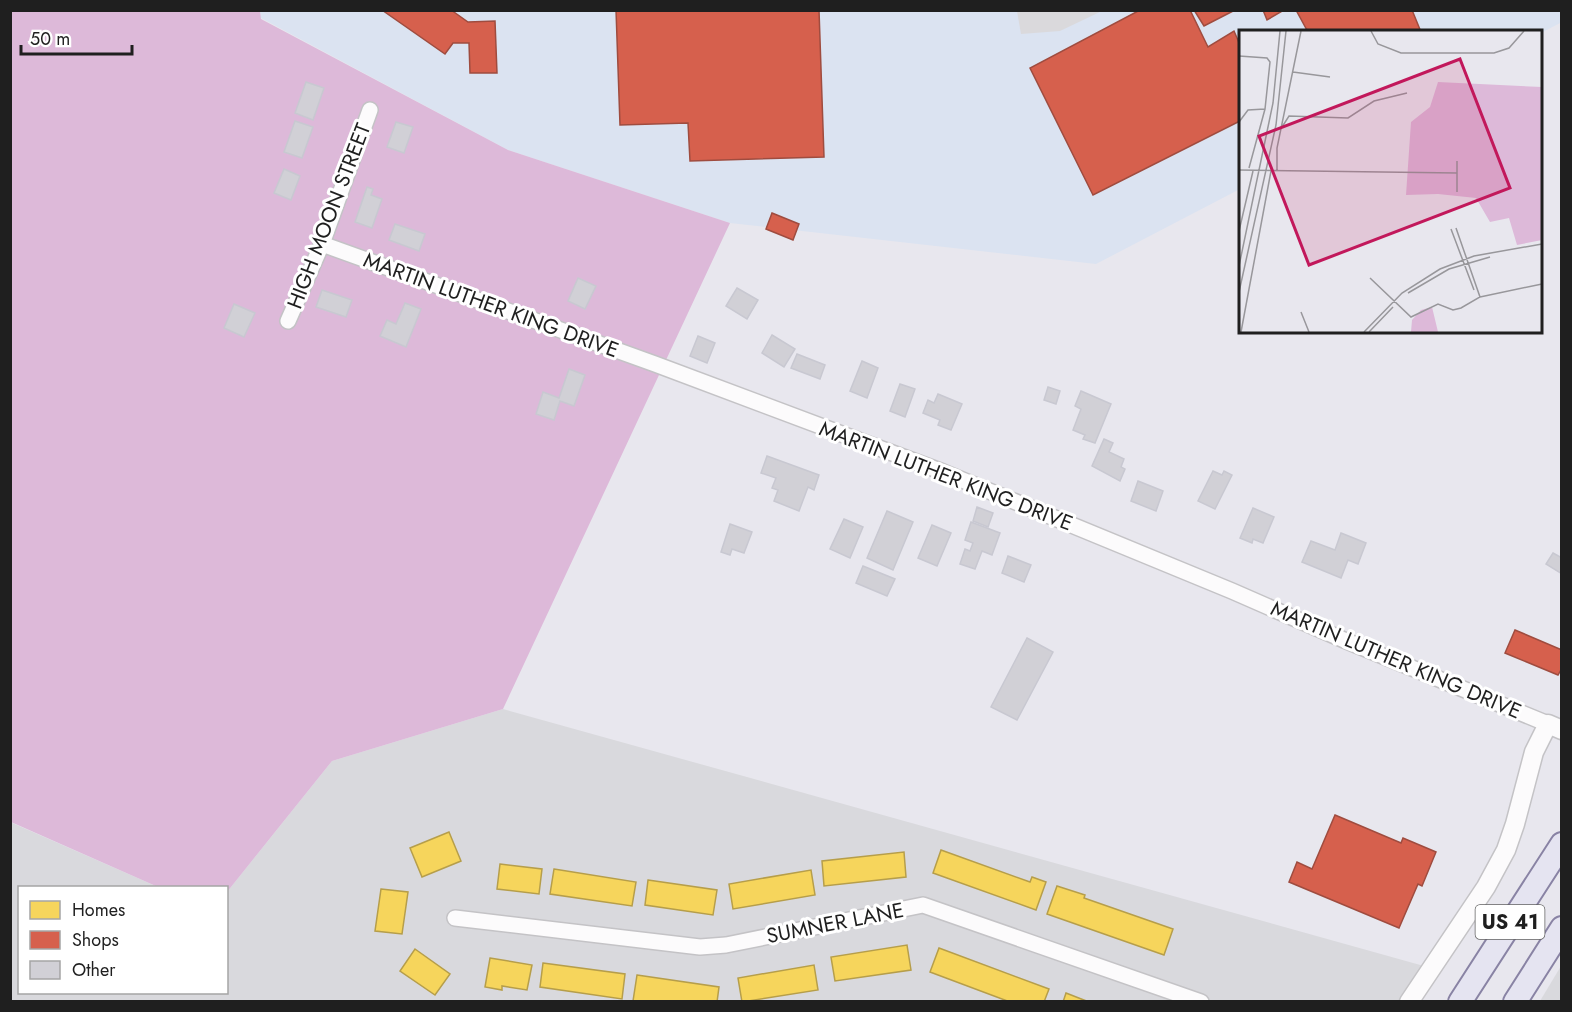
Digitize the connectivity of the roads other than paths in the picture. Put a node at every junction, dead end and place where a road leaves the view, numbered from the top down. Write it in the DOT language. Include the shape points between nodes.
graph roads {
  1 [pos="369,110"];
  2 [pos="322,244"];
  3 [pos="288,321"];
  4 [pos="1555,727"];
  5 [pos="1562,844"];
  6 [pos="455,918"];
  7 [pos="1562,928"];
  8 [pos="1201,1002"];
  9 [pos="1409,1002"];
  10 [pos="1460,1002"];
  11 [pos="1515,1002"];
  1 -- 2 [label="street, HIGH MOON STREET"];
  2 -- 3 [label="street, HIGH MOON STREET"];
  2 -- 4 [label="street, MARTIN LUTHER KING DRIVE" via="943,472"];
  4 -- 9 [label="street" via="1534,752 1506,850 1486,887"];
  5 -- 10 [label="main road, US 41"];
  6 -- 8 [label="street, SUMNER LANE" via="700,947 923,905"];
  7 -- 11 [label="main road, US 41"];
}
